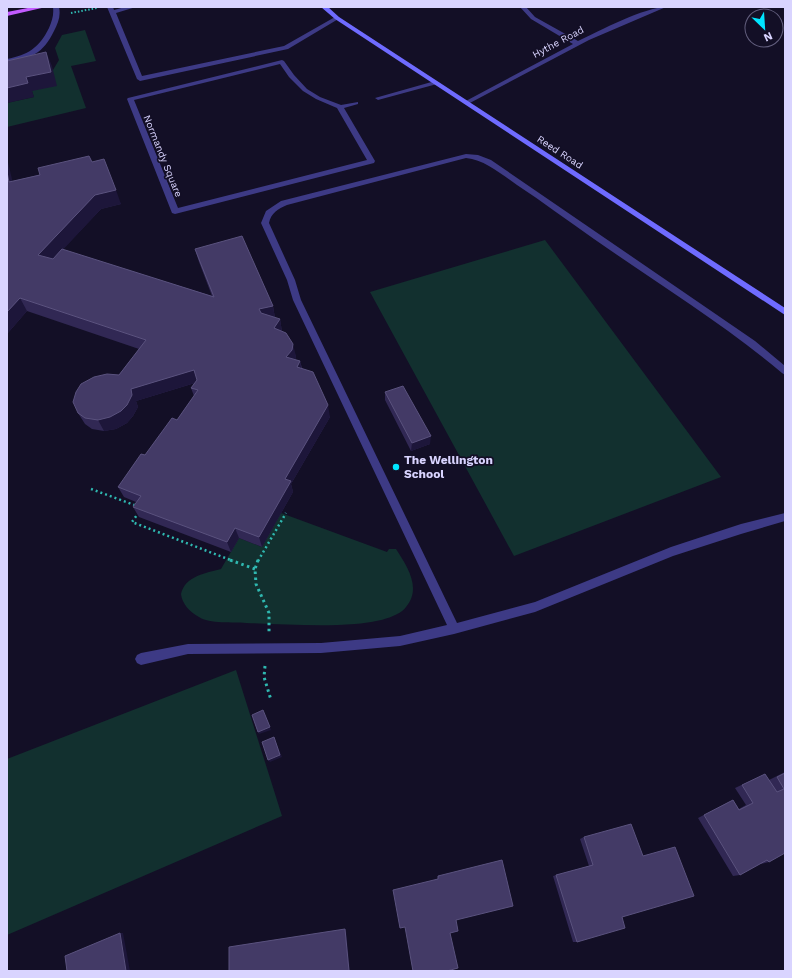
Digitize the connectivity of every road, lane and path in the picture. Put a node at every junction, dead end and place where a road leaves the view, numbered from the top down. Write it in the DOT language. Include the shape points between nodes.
graph roads {
  1 [pos="43,7"];
  2 [pos="56,7"];
  3 [pos="133,7"];
  4 [pos="324,7"];
  5 [pos="523,7"];
  6 [pos="663,7"];
  7 [pos="111,9"];
  8 [pos="7,14"];
  9 [pos="337,18"];
  10 [pos="577,43"];
  11 [pos="7,61"];
  12 [pos="435,83"];
  13 [pos="378,98"];
  14 [pos="356,103"];
  15 [pos="466,103"];
  16 [pos="340,107"];
  17 [pos="785,312"];
  18 [pos="785,371"];
  19 [pos="91,489"];
  20 [pos="124,493"];
  21 [pos="119,500"];
  22 [pos="286,513"];
  23 [pos="785,517"];
  24 [pos="255,569"];
  25 [pos="454,629"];
  26 [pos="268,635"];
  27 [pos="141,659"];
  28 [pos="265,664"];
  29 [pos="271,700"];
  1 -- 8 [label="main road"];
  2 -- 11 [label="street" via="58,16 45,44 24,57"];
  3 -- 7 [label="street"];
  4 -- 9 [label="main road, Reed Road"];
  5 -- 10 [label="street" via="533,18"];
  6 -- 10 [label="street, Hythe Road"];
  7 -- 9 [label="street" via="140,80 286,48"];
  9 -- 12 [label="main road, Reed Road"];
  10 -- 15 [label="street, Hythe Road"];
  12 -- 13 [label="street"];
  12 -- 15 [label="main road, Reed Road"];
  14 -- 16 [label="street"];
  15 -- 17 [label="main road, Reed Road"];
  16 -- 16 [label="street, Normandy Square" via="305,90 282,62 130,99 175,211 371,161"];
  18 -- 25 [label="street" via="752,342 527,188 488,162 475,157 466,156 284,203 274,209 266,217 265,223 291,280 297,300"];
  19 -- 21 [label="path"];
  20 -- 21 [label="path"];
  21 -- 24 [label="path" via="141,508 132,522"];
  22 -- 24 [label="path" via="258,559"];
  23 -- 25 [label="street" via="671,552 535,607"];
  24 -- 26 [label="path" via="256,584 269,613"];
  25 -- 27 [label="street" via="400,641 321,648 188,649"];
  28 -- 29 [label="path" via="264,677"];
}
